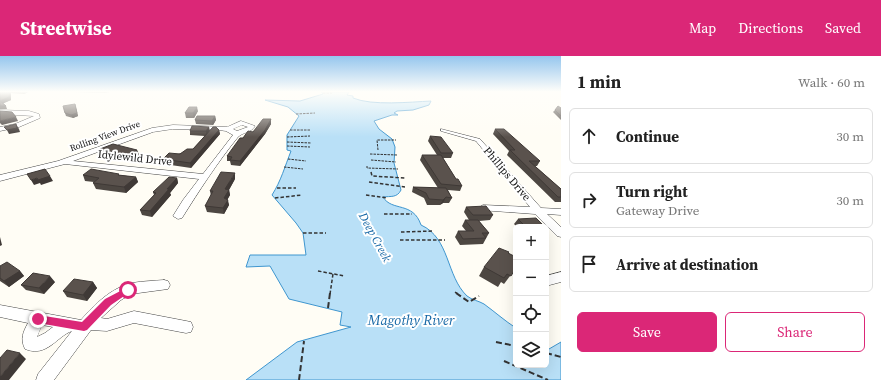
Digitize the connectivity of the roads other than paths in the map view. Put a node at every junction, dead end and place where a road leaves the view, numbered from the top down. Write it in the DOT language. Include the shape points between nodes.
graph roads {
  1 [pos="0,112"];
  2 [pos="228,128"];
  3 [pos="0,130"];
  4 [pos="443,130"];
  5 [pos="237,134"];
  6 [pos="61,163"];
  7 [pos="205,177"];
  8 [pos="0,178"];
  9 [pos="483,208"];
  10 [pos="538,211"];
  11 [pos="561,212"];
  12 [pos="178,216"];
  13 [pos="561,233"];
  14 [pos="561,277"];
  15 [pos="549,280"];
  16 [pos="164,285"];
  17 [pos="0,311"];
  18 [pos="38,319"];
  19 [pos="68,324"];
  20 [pos="86,325"];
  21 [pos="186,327"];
  22 [pos="44,380"];
  1 -- 3 [label="street" via="37,115 37,118 23,124"];
  2 -- 5 [label="street"];
  2 -- 5 [label="street, Rolling View Drive" via="241,123 252,126"];
  2 -- 6 [label="street, Rolling View Drive" via="173,127 152,130"];
  4 -- 10 [label="street, Phillips Drive" via="478,140"];
  5 -- 7 [label="street"];
  6 -- 7 [label="street, Idylewild Drive"];
  6 -- 8 [label="street, Rolling View Drive"];
  7 -- 12 [label="street"];
  9 -- 10 [label="street"];
  10 -- 11 [label="street"];
  10 -- 13 [label="street, Phillips Drive"];
  14 -- 15 [label="street"];
  16 -- 20 [label="street" via="128,290 119,294"];
  17 -- 18 [label="street"];
  18 -- 19 [label="street"];
  18 -- 19 [label="street" via="28,340 30,344 51,339"];
  19 -- 20 [label="street"];
  20 -- 21 [label="street" via="107,325 134,317"];
  20 -- 22 [label="street"];
}
